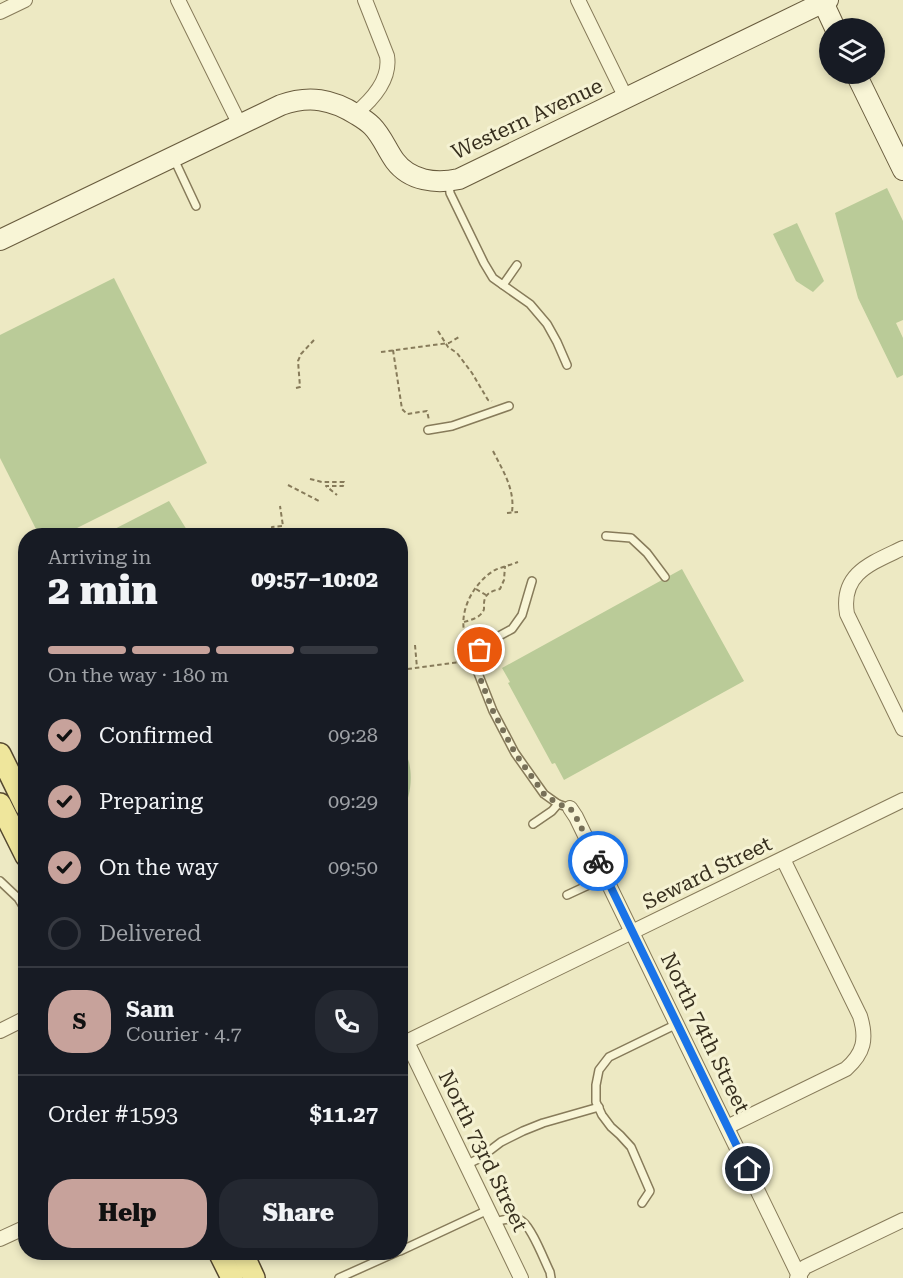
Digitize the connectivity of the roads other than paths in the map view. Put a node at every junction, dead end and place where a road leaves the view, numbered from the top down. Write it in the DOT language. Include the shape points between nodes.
graph roads {
  1 [pos="25,0"];
  2 [pos="178,0"];
  3 [pos="365,0"];
  4 [pos="578,0"];
  5 [pos="824,1"];
  6 [pos="0,12"];
  7 [pos="831,18"];
  8 [pos="862,84"];
  9 [pos="626,98"];
  10 [pos="355,114"];
  11 [pos="240,125"];
  12 [pos="898,145"];
  13 [pos="173,157"];
  14 [pos="903,170"];
  15 [pos="448,181"];
  16 [pos="196,206"];
  17 [pos="0,240"];
  18 [pos="517,265"];
  19 [pos="503,285"];
  20 [pos="567,365"];
  21 [pos="509,406"];
  22 [pos="431,430"];
  23 [pos="606,536"];
  24 [pos="903,548"];
  25 [pos="666,577"];
  26 [pos="532,581"];
  27 [pos="903,729"];
  28 [pos="0,754"];
  29 [pos="903,800"];
  30 [pos="564,806"];
  31 [pos="12,812"];
  32 [pos="533,824"];
  33 [pos="18,831"];
  34 [pos="783,859"];
  35 [pos="606,877"];
  36 [pos="0,881"];
  37 [pos="567,895"];
  38 [pos="18,898"];
  39 [pos="633,932"];
  40 [pos="18,1022"];
  41 [pos="677,1024"];
  42 [pos="0,1031"];
  43 [pos="408,1042"];
  44 [pos="408,1052"];
  45 [pos="598,1107"];
  46 [pos="727,1127"];
  47 [pos="466,1165"];
  48 [pos="642,1203"];
  49 [pos="491,1216"];
  50 [pos="903,1220"];
  51 [pos="18,1231"];
  52 [pos="0,1239"];
  53 [pos="408,1248"];
  54 [pos="223,1260"];
  55 [pos="246,1260"];
  56 [pos="379,1260"];
  57 [pos="799,1277"];
  58 [pos="232,1278"];
  59 [pos="254,1278"];
  60 [pos="339,1278"];
  61 [pos="521,1278"];
  62 [pos="551,1278"];
  1 -- 6 [label="street"];
  2 -- 11 [label="street"];
  3 -- 10 [label="street" via="388,64 385,80"];
  4 -- 9 [label="street"];
  5 -- 7 [label="street"];
  5 -- 9 [label="street, Western Avenue"];
  8 -- 12 [label="street"];
  9 -- 15 [label="street, Western Avenue"];
  10 -- 11 [label="street, Western Avenue" via="343,106 309,99 281,105"];
  10 -- 15 [label="street, Western Avenue" via="370,124 395,160 411,175"];
  11 -- 13 [label="street, Western Avenue"];
  12 -- 14 [label="street"];
  13 -- 16 [label="lane"];
  13 -- 17 [label="street, Western Avenue"];
  15 -- 19 [label="lane" via="484,263"];
  18 -- 19 [label="lane"];
  19 -- 20 [label="lane" via="530,304 548,324"];
  21 -- 22 [label="lane"];
  23 -- 25 [label="lane" via="631,538"];
  24 -- 27 [label="street" via="856,575 846,597 847,614"];
  26 -- 30 [label="lane" via="522,615 512,629 488,642 476,660 493,711 515,753 544,794"];
  28 -- 31 [label="main road"];
  29 -- 34 [label="street, Seward Street"];
  30 -- 32 [label="lane"];
  30 -- 35 [label="street, North 74th Street" via="576,817"];
  31 -- 33 [label="main road"];
  34 -- 39 [label="street, Seward Street"];
  34 -- 46 [label="street" via="860,1016 862,1047 846,1069"];
  35 -- 37 [label="lane"];
  35 -- 39 [label="street, North 74th Street"];
  36 -- 38 [label="lane"];
  39 -- 41 [label="street, North 74th Street"];
  39 -- 43 [label="street, Seward Street"];
  40 -- 42 [label="street"];
  41 -- 45 [label="lane" via="609,1057 599,1070"];
  41 -- 46 [label="street, North 74th Street"];
  44 -- 47 [label="street, North 73rd Street"];
  45 -- 47 [label="lane" via="523,1131"];
  45 -- 48 [label="lane" via="630,1147 650,1191"];
  46 -- 57 [label="street, North 74th Street"];
  47 -- 49 [label="street, North 73rd Street"];
  49 -- 53 [label="lane"];
  49 -- 61 [label="street, North 73rd Street"];
  49 -- 62 [label="lane" via="522,1221 530,1230"];
  50 -- 57 [label="street" via="805,1267"];
  51 -- 52 [label="street"];
  54 -- 58 [label="main road"];
  55 -- 59 [label="main road"];
  56 -- 60 [label="lane"];
}
